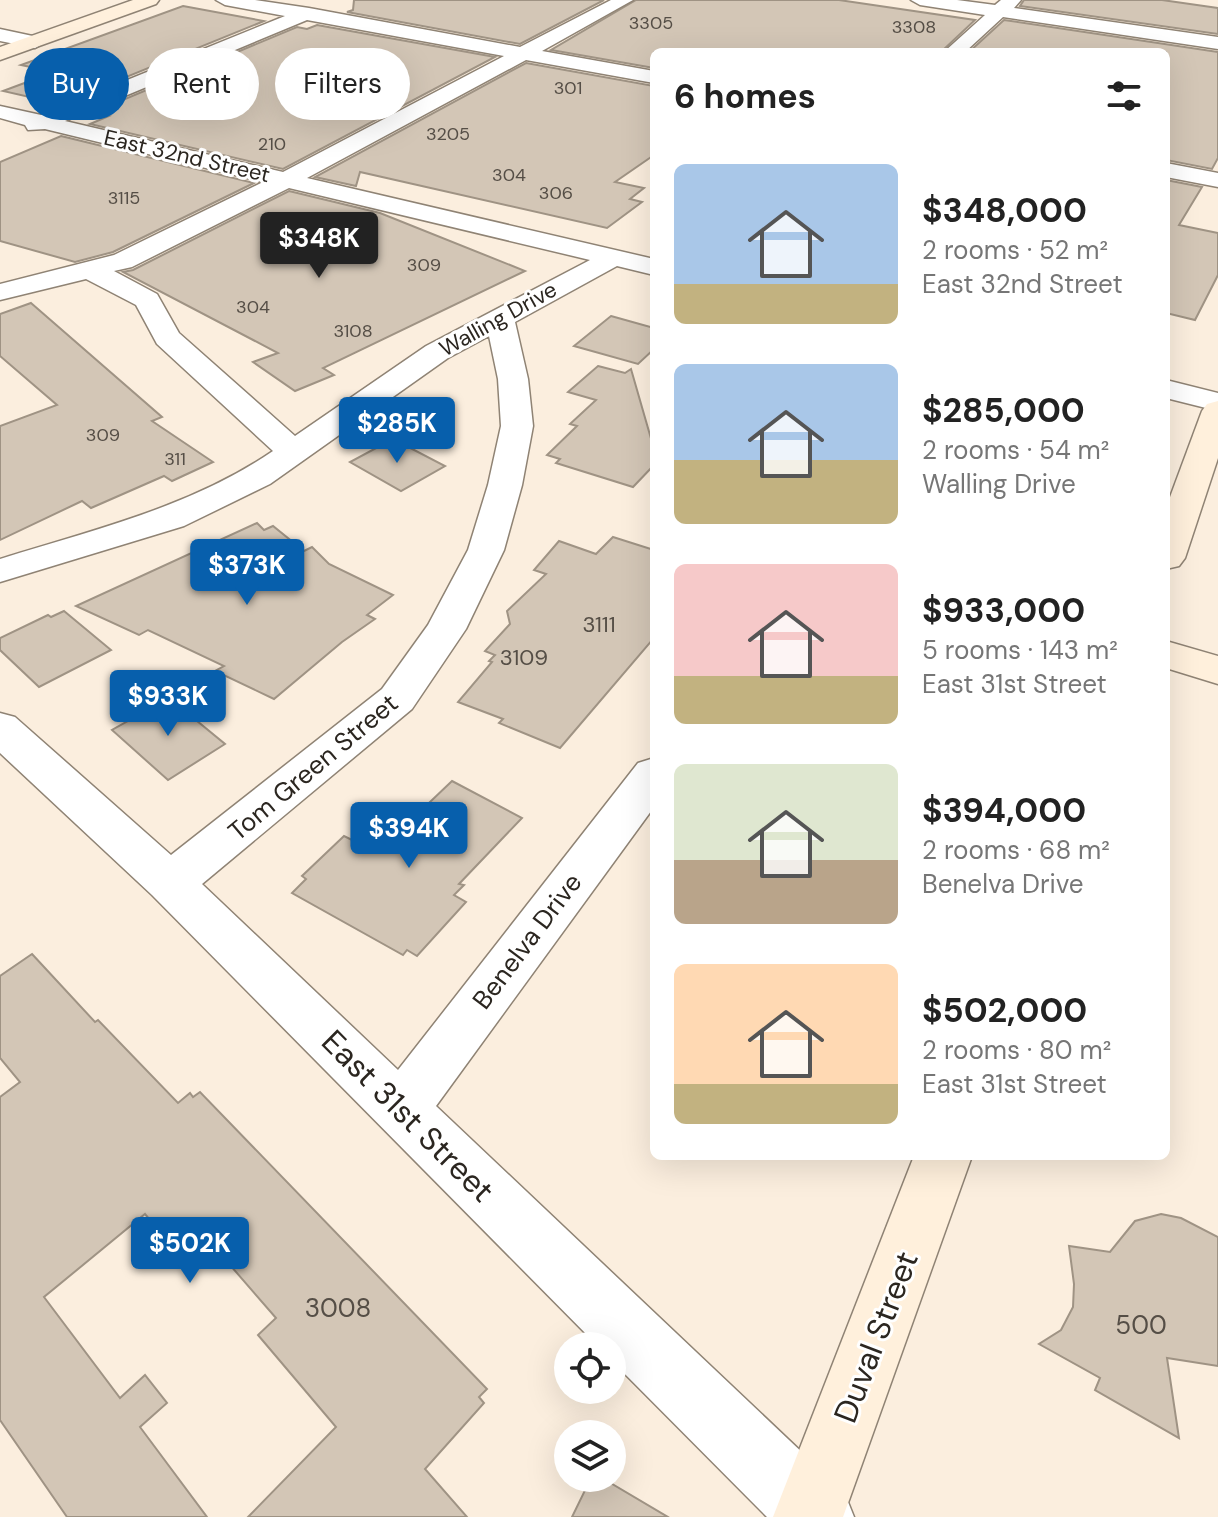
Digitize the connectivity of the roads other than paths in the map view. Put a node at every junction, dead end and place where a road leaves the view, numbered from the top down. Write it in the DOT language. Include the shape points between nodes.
graph roads {
  1 [pos="150,0"];
  2 [pos="225,0"];
  3 [pos="340,0"];
  4 [pos="624,0"];
  5 [pos="920,0"];
  6 [pos="1006,6"];
  7 [pos="306,14"];
  8 [pos="0,35"];
  9 [pos="35,42"];
  10 [pos="1218,43"];
  11 [pos="959,48"];
  12 [pos="523,53"];
  13 [pos="0,54"];
  14 [pos="650,76"];
  15 [pos="0,112"];
  16 [pos="43,122"];
  17 [pos="14,134"];
  18 [pos="1170,171"];
  19 [pos="285,180"];
  20 [pos="1218,180"];
  21 [pos="613,258"];
  22 [pos="650,266"];
  23 [pos="92,271"];
  24 [pos="0,292"];
  25 [pos="499,317"];
  26 [pos="1170,390"];
  27 [pos="1218,402"];
  28 [pos="1218,411"];
  29 [pos="294,453"];
  30 [pos="1170,547"];
  31 [pos="0,571"];
  32 [pos="1170,655"];
  33 [pos="1218,670"];
  34 [pos="0,728"];
  35 [pos="650,779"];
  36 [pos="169,882"];
  37 [pos="401,1109"];
  38 [pos="942,1160"];
  39 [pos="812,1515"];
  1 -- 9 [label="street"];
  2 -- 7 [label="street"];
  3 -- 7 [label="street"];
  4 -- 12 [label="street"];
  5 -- 6 [label="street"];
  6 -- 10 [label="street"];
  6 -- 11 [label="street"];
  7 -- 12 [label="street"];
  7 -- 16 [label="street"];
  8 -- 9 [label="street"];
  9 -- 13 [label="street"];
  12 -- 14 [label="street"];
  12 -- 19 [label="street"];
  15 -- 16 [label="street, East 32nd Street"];
  16 -- 17 [label="street"];
  16 -- 19 [label="street, East 32nd Street"];
  18 -- 20 [label="street"];
  19 -- 21 [label="street, East 32nd Street"];
  19 -- 23 [label="street" via="123,261"];
  21 -- 22 [label="street, East 32nd Street"];
  21 -- 25 [label="street, Walling Drive"];
  23 -- 24 [label="street"];
  23 -- 29 [label="street" via="147,300 167,338"];
  25 -- 29 [label="street, Walling Drive" via="437,352"];
  25 -- 36 [label="street, Tom Green Street" via="517,426 486,550 446,629 397,699"];
  26 -- 27 [label="street"];
  28 -- 30 [label="street"];
  29 -- 31 [label="street, Walling Drive" via="258,477 171,518"];
  32 -- 33 [label="street"];
  34 -- 36 [label="street, East 31st Street"];
  35 -- 37 [label="street, Benelva Drive"];
  36 -- 37 [label="street, East 31st Street"];
  37 -- 39 [label="street, East 31st Street"];
  38 -- 39 [label="street, Duval Street"];
}
